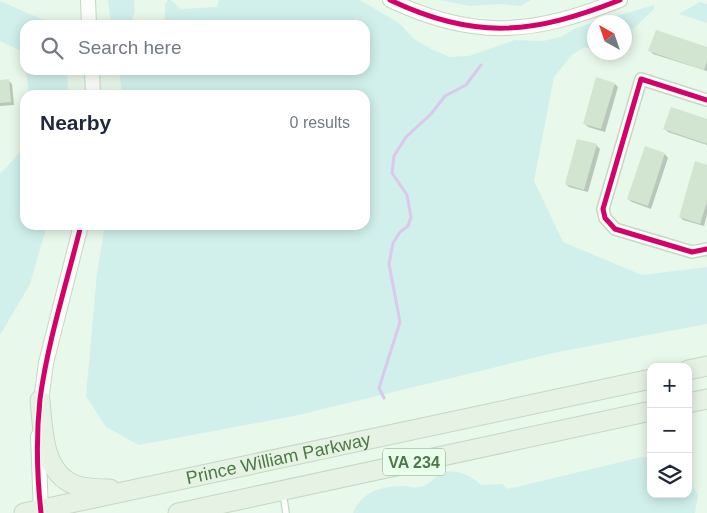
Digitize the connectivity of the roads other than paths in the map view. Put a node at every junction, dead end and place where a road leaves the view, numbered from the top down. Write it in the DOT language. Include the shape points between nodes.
graph roads {
  1 [pos="88,0"];
  2 [pos="390,0"];
  3 [pos="620,0"];
  4 [pos="89,20"];
  5 [pos="92,75"];
  6 [pos="93,90"];
  7 [pos="707,100"];
  8 [pos="80,230"];
  9 [pos="707,249"];
  10 [pos="707,366"];
  11 [pos="692,369"];
  12 [pos="647,379"];
  13 [pos="707,399"];
  14 [pos="40,400"];
  15 [pos="692,402"];
  16 [pos="647,412"];
  17 [pos="282,490"];
  18 [pos="131,491"];
  19 [pos="35,512"];
  20 [pos="178,513"];
  21 [pos="286,513"];
  1 -- 4 [label="street"];
  2 -- 3 [label="street" via="422,14 455,23 508,29 556,22"];
  5 -- 6 [label="street"];
  7 -- 9 [label="street" via="641,79 604,201 605,218 615,229 692,252"];
  8 -- 14 [label="street" via="46,362"];
  10 -- 11 [label="highway"];
  12 -- 18 [label="highway, Prince William Parkway / VA 234"];
  13 -- 15 [label="highway"];
  14 -- 18 [label="highway" via="46,448 59,473 81,487"];
  14 -- 19 [label="street"];
  16 -- 17 [label="highway, Prince William Parkway / VA 234"];
  17 -- 20 [label="highway, Prince William Parkway / VA 234"];
  17 -- 21 [label="lane"];
  18 -- 19 [label="highway, Prince William Parkway / VA 234"];
}
